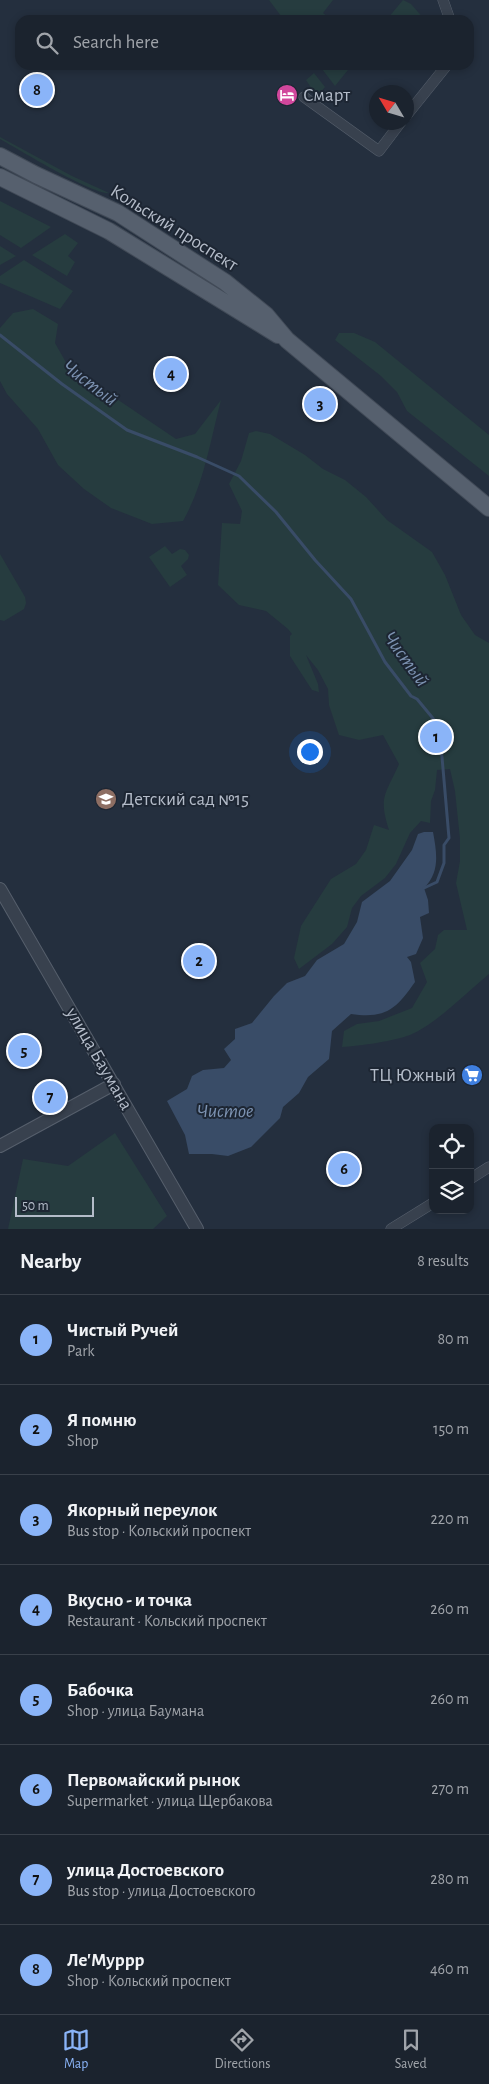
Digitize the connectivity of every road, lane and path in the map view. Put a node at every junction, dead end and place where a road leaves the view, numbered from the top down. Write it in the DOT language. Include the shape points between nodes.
graph roads {
  1 [pos="443,0"];
  2 [pos="448,15"];
  3 [pos="443,70"];
  4 [pos="304,97"];
  5 [pos="414,106"];
  6 [pos="395,130"];
  7 [pos="0,156"];
  8 [pos="0,177"];
  9 [pos="225,282"];
  10 [pos="215,295"];
  11 [pos="287,340"];
  12 [pos="489,508"];
  13 [pos="0,889"];
  14 [pos="114,1084"];
  15 [pos="0,1146"];
  16 [pos="489,1167"];
  17 [pos="474,1176"];
  18 [pos="429,1206"];
  19 [pos="197,1229"];
  20 [pos="391,1229"];
  1 -- 2 [label="street"];
  3 -- 5 [label="street"];
  4 -- 6 [label="street" via="379,151"];
  7 -- 9 [label="main road, Кольский проспект" via="118,213"];
  8 -- 10 [label="main road, Кольский проспект" via="109,231"];
  9 -- 10 [label="main road" via="227,293"];
  9 -- 11 [label="main road, Кольский проспект" via="266,315"];
  10 -- 11 [label="main road, Кольский проспект"];
  11 -- 12 [label="main road, Кольский проспект"];
  13 -- 14 [label="street, улица Баумана"];
  14 -- 15 [label="street"];
  14 -- 19 [label="street, улица Баумана"];
  16 -- 17 [label="street"];
  18 -- 20 [label="street"];
}
